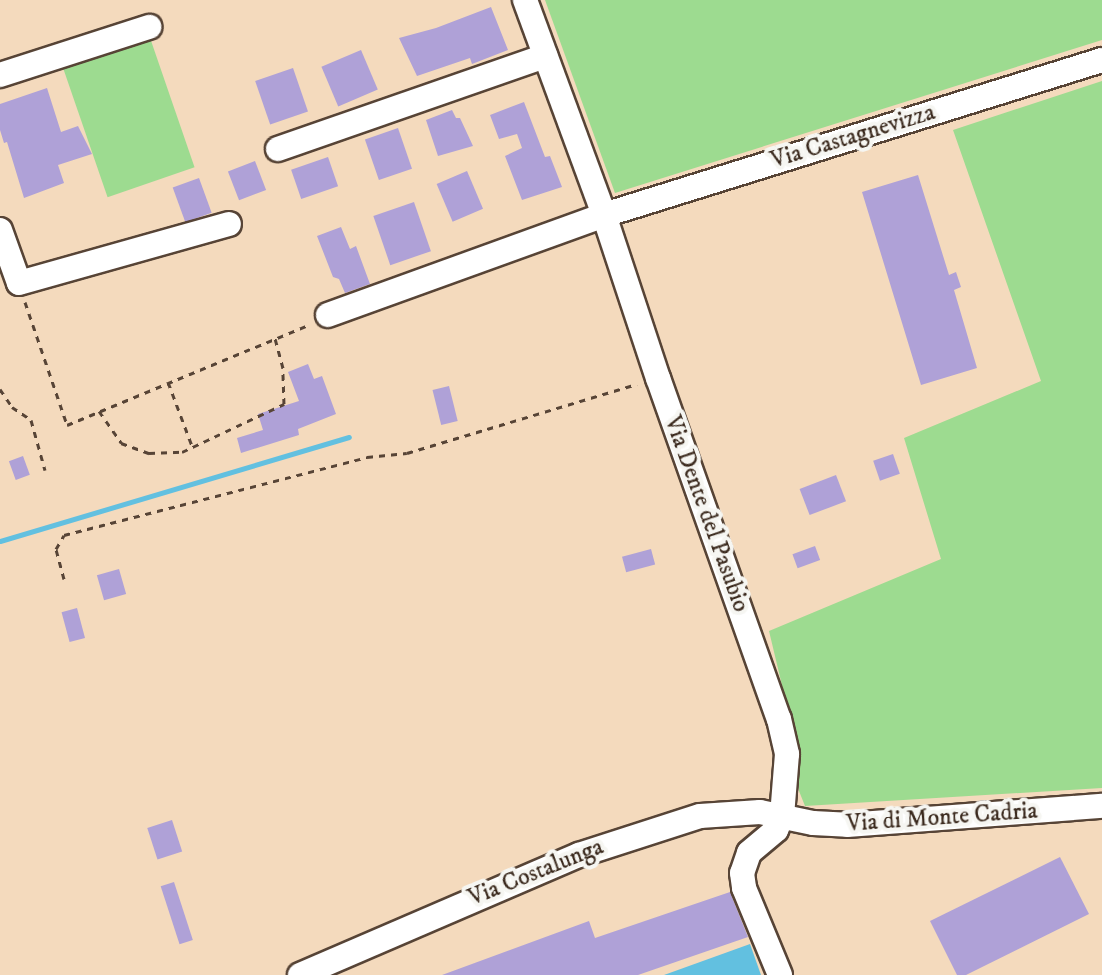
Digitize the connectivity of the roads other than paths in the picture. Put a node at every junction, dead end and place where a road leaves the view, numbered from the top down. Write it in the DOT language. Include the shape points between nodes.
graph roads {
  1 [pos="525,0"];
  2 [pos="149,27"];
  3 [pos="545,56"];
  4 [pos="1102,60"];
  5 [pos="0,75"];
  6 [pos="278,149"];
  7 [pos="604,215"];
  8 [pos="229,224"];
  9 [pos="0,230"];
  10 [pos="318,320"];
  11 [pos="1102,806"];
  12 [pos="782,816"];
  13 [pos="300,975"];
  14 [pos="780,975"];
  1 -- 3 [label="street"];
  2 -- 5 [label="street"];
  3 -- 6 [label="street"];
  3 -- 7 [label="street"];
  4 -- 7 [label="street, Via Castagnevizza"];
  7 -- 10 [label="street, Via Castagnevizza"];
  7 -- 12 [label="street, Via Dente del Pasubio" via="779,719 787,754"];
  8 -- 9 [label="street" via="19,283"];
  11 -- 12 [label="street, Via di Monte Cadria" via="857,824"];
  12 -- 13 [label="street, Via Costalunga" via="726,813 644,832 459,904"];
  12 -- 14 [label="street" via="771,835 749,853 742,873"];
}
